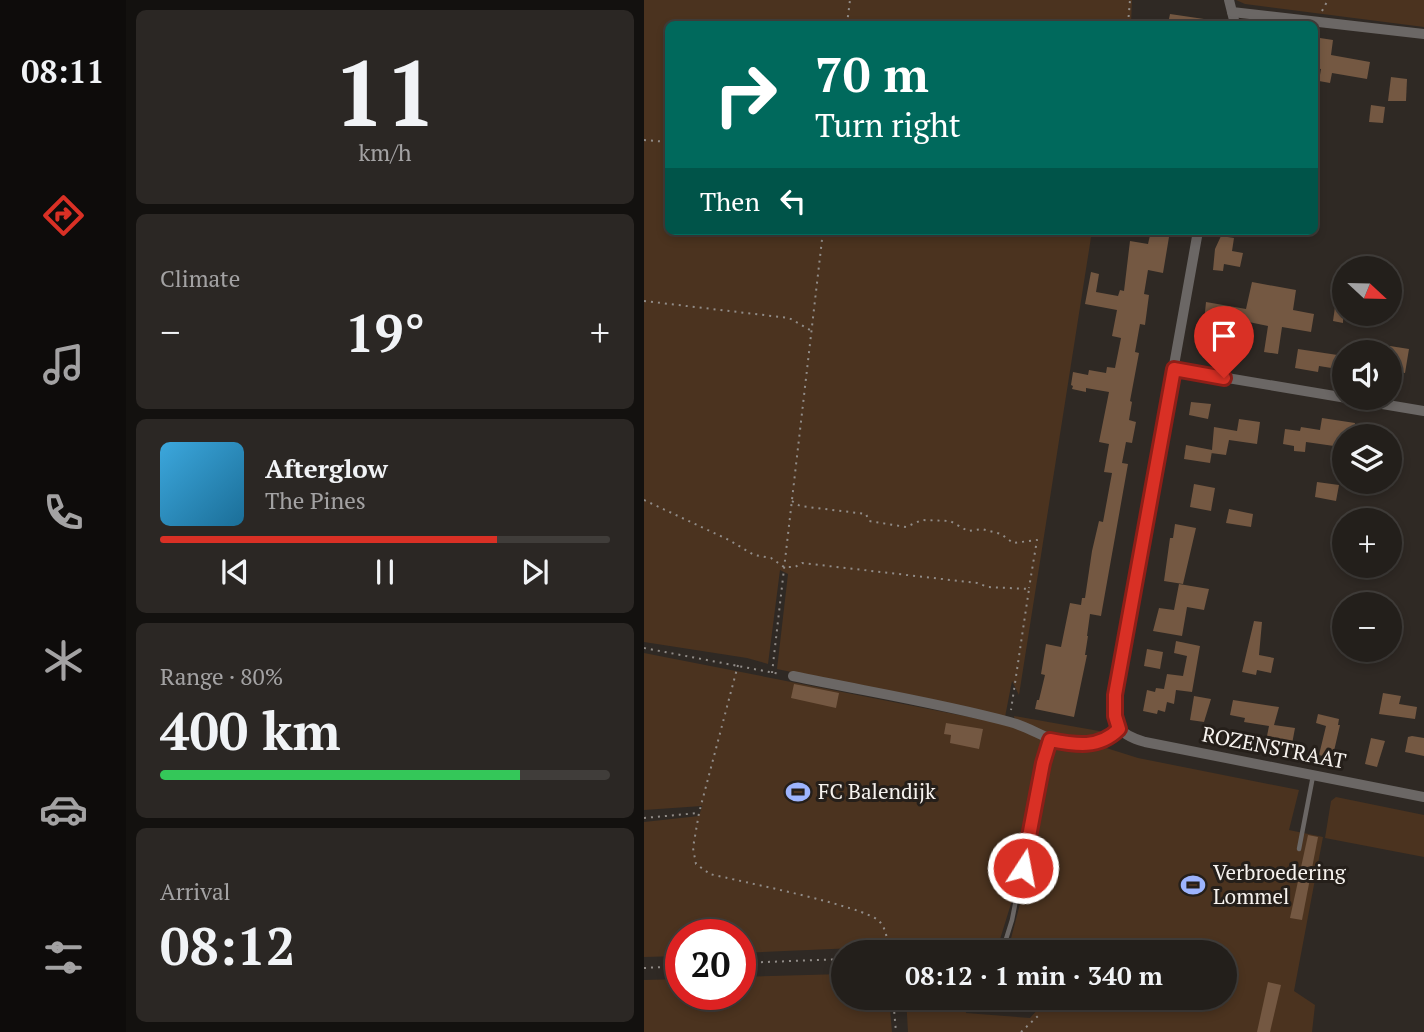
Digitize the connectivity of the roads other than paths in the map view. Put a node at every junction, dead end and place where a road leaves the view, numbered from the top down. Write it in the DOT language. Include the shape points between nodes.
graph roads {
  1 [pos="1226,0"];
  2 [pos="1232,12"];
  3 [pos="1234,21"];
  4 [pos="1311,21"];
  5 [pos="1318,22"];
  6 [pos="1424,34"];
  7 [pos="1197,235"];
  8 [pos="1174,369"];
  9 [pos="1424,411"];
  10 [pos="793,676"];
  11 [pos="1119,729"];
  12 [pos="1050,740"];
  13 [pos="1313,775"];
  14 [pos="1424,797"];
  15 [pos="1299,849"];
  16 [pos="1006,940"];
  1 -- 2 [label="street"];
  2 -- 3 [label="street"];
  2 -- 4 [label="street"];
  5 -- 6 [label="street"];
  7 -- 8 [label="street"];
  8 -- 9 [label="street"];
  8 -- 11 [label="street" via="1115,695"];
  10 -- 12 [label="street" via="1009,722"];
  11 -- 12 [label="street" via="1109,739 1091,744"];
  11 -- 13 [label="street, ROZENSTRAAT" via="1145,742"];
  12 -- 16 [label="lane"];
  13 -- 14 [label="street, ROZENSTRAAT"];
  13 -- 15 [label="lane"];
}
